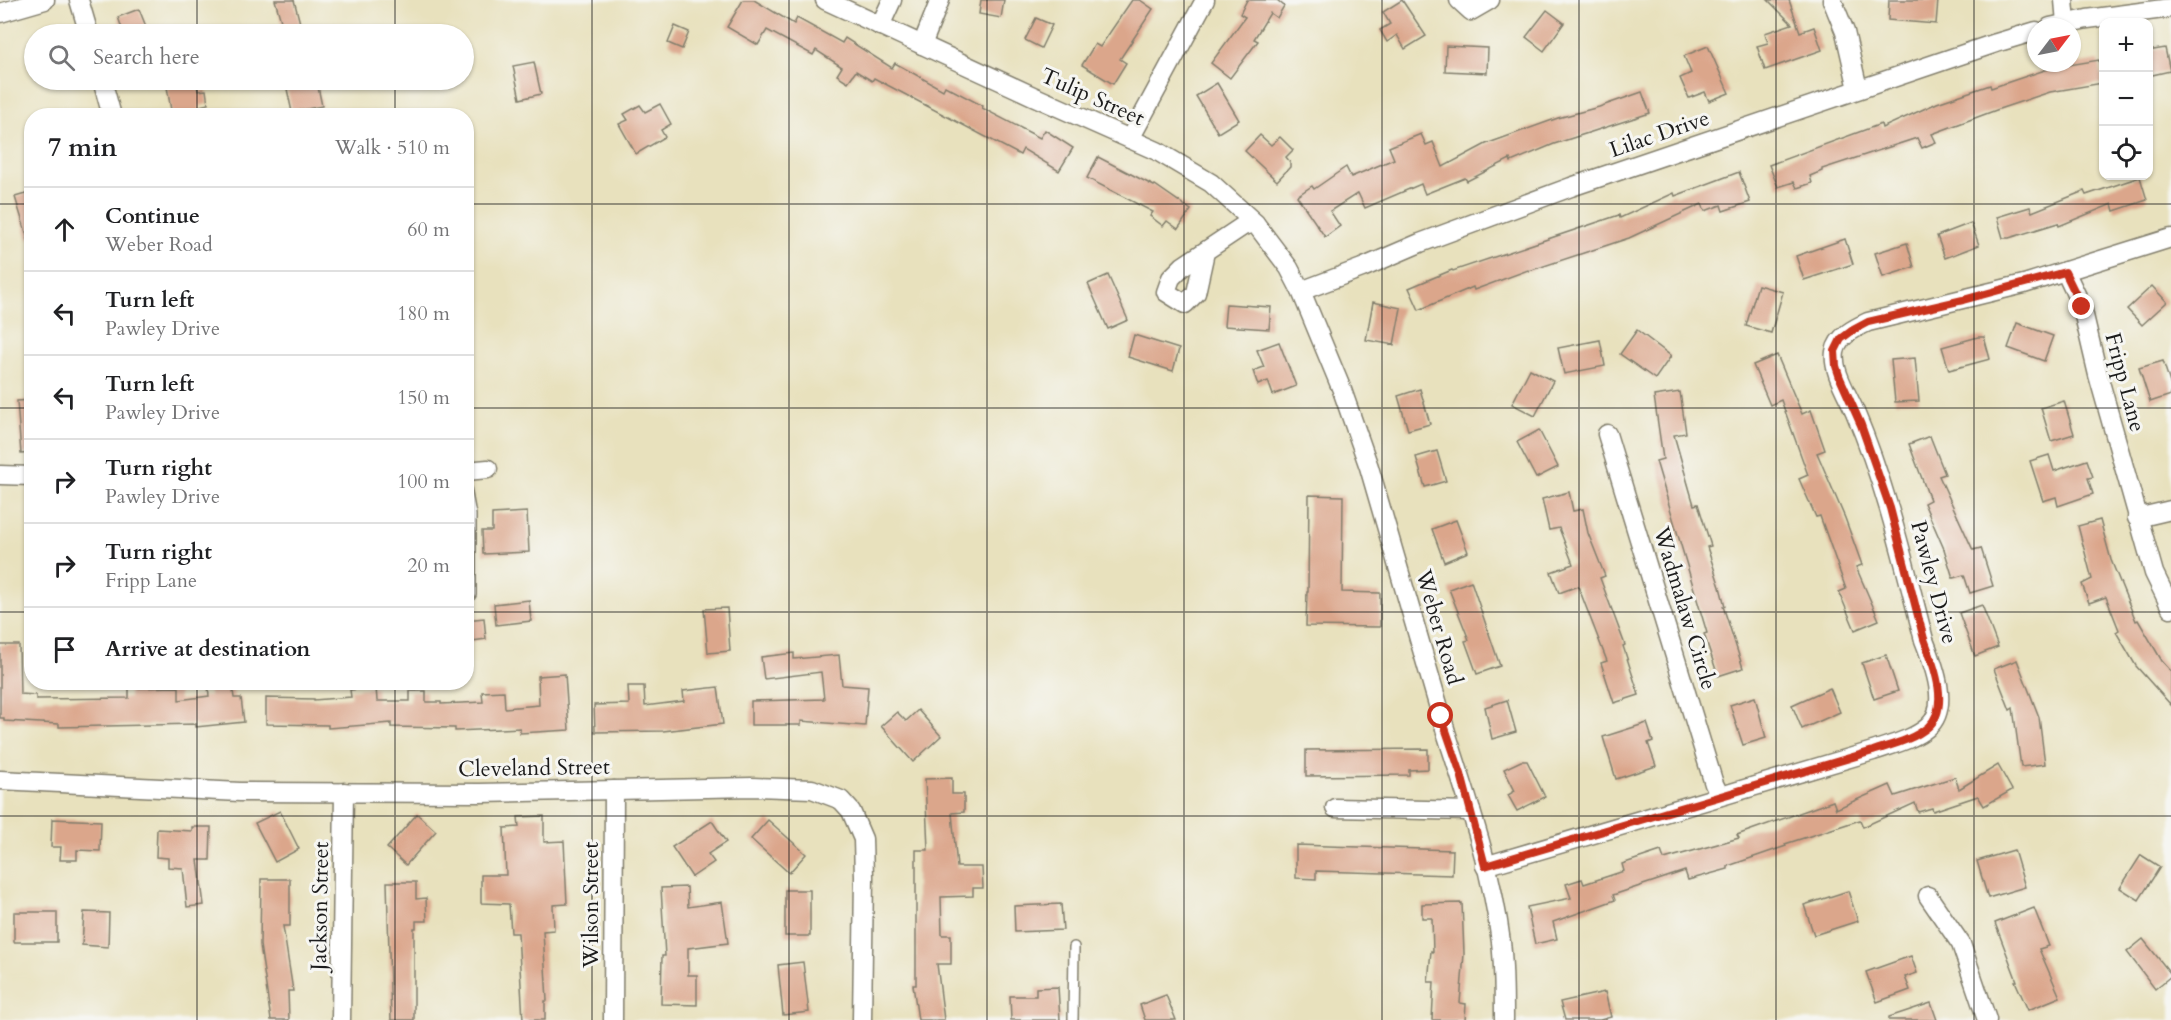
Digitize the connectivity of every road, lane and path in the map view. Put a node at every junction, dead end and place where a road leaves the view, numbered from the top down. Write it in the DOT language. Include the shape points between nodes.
graph roads {
  1 [pos="45,0"];
  2 [pos="79,0"];
  3 [pos="825,0"];
  4 [pos="892,0"];
  5 [pos="940,0"];
  6 [pos="1205,0"];
  7 [pos="1459,0"];
  8 [pos="1490,0"];
  9 [pos="1832,0"];
  10 [pos="2064,0"];
  11 [pos="2171,8"];
  12 [pos="0,13"];
  13 [pos="2060,18"];
  14 [pos="2081,22"];
  15 [pos="86,24"];
  16 [pos="880,26"];
  17 [pos="2027,34"];
  18 [pos="922,45"];
  19 [pos="1858,89"];
  20 [pos="105,90"];
  21 [pos="110,108"];
  22 [pos="1130,139"];
  23 [pos="1256,223"];
  24 [pos="2171,238"];
  25 [pos="1205,252"];
  26 [pos="2065,272"];
  27 [pos="1301,291"];
  28 [pos="1607,434"];
  29 [pos="488,468"];
  30 [pos="474,470"];
  31 [pos="0,475"];
  32 [pos="24,476"];
  33 [pos="2171,510"];
  34 [pos="2138,518"];
  35 [pos="2171,608"];
  36 [pos="0,780"];
  37 [pos="614,790"];
  38 [pos="344,792"];
  39 [pos="1720,796"];
  40 [pos="1335,808"];
  41 [pos="1471,811"];
  42 [pos="1485,866"];
  43 [pos="1928,896"];
  44 [pos="1074,947"];
  45 [pos="341,1020"];
  46 [pos="613,1020"];
  47 [pos="862,1020"];
  48 [pos="1073,1020"];
  49 [pos="1504,1020"];
  50 [pos="1987,1020"];
  1 -- 12 [label="street"];
  2 -- 15 [label="street"];
  3 -- 16 [label="street, Tulip Street"];
  4 -- 16 [label="street"];
  5 -- 18 [label="street"];
  6 -- 22 [label="street"];
  7 -- 8 [label="street" via="1471,11"];
  9 -- 19 [label="street" via="1845,32"];
  10 -- 13 [label="street"];
  11 -- 14 [label="street"];
  16 -- 18 [label="street, Tulip Street"];
  17 -- 19 [label="street, Lilac Drive"];
  18 -- 22 [label="street, Tulip Street"];
  19 -- 27 [label="street, Lilac Drive" via="1539,199"];
  20 -- 21 [label="street"];
  22 -- 23 [label="street, Tulip Street" via="1211,183"];
  23 -- 25 [label="street" via="1243,226"];
  23 -- 27 [label="street, Tulip Street"];
  24 -- 26 [label="street, Pawley Drive"];
  26 -- 34 [label="street, Fripp Lane" via="2082,307"];
  26 -- 39 [label="street, Pawley Drive" via="1868,322 1841,339 1835,351 1836,366 1890,508 1931,657 1939,707 1928,727 1904,740"];
  27 -- 41 [label="street, Weber Road" via="1369,467"];
  28 -- 39 [label="street, Wadmalaw Circle"];
  29 -- 30 [label="street"];
  31 -- 32 [label="street"];
  33 -- 34 [label="street"];
  34 -- 35 [label="street, Fripp Lane" via="2154,573"];
  36 -- 38 [label="street, Cleveland Street" via="197,790"];
  37 -- 38 [label="street, Cleveland Street"];
  37 -- 46 [label="street, Wilson Street"];
  37 -- 47 [label="street, Cleveland Street" via="812,789 841,800 851,811 863,838"];
  38 -- 45 [label="street, Jackson Street"];
  39 -- 42 [label="street, Pawley Drive"];
  40 -- 41 [label="street"];
  41 -- 42 [label="street, Weber Road"];
  42 -- 49 [label="street, Weber Road" via="1501,944"];
  43 -- 50 [label="street" via="1961,944"];
  44 -- 48 [label="lane"];
}
